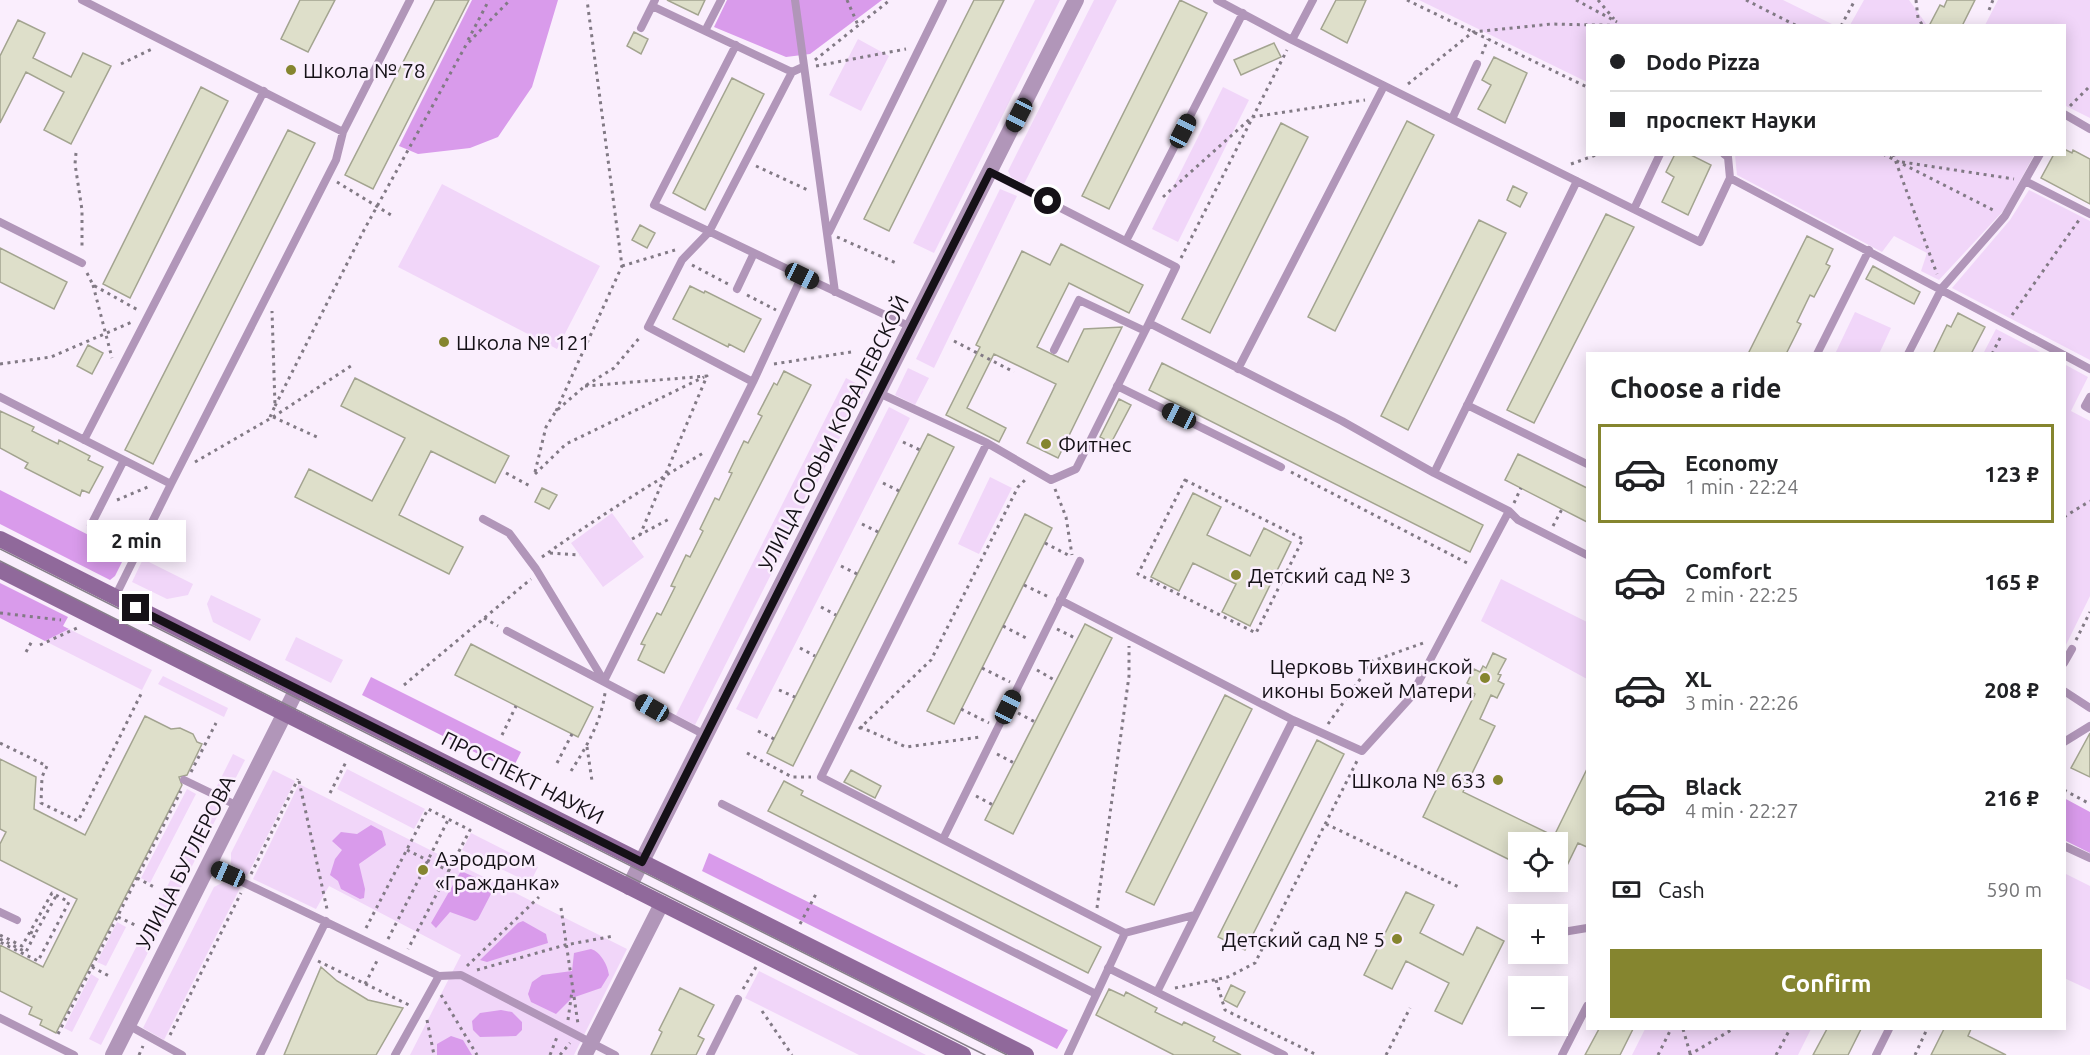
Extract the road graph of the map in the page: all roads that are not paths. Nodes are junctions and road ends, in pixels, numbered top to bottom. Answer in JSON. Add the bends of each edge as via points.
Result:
{"nodes":[{"id":1,"x":82,"y":0,"type":"edge"},
{"id":2,"x":410,"y":0,"type":"edge"},
{"id":3,"x":721,"y":0,"type":"edge"},
{"id":4,"x":943,"y":0,"type":"edge"},
{"id":5,"x":1077,"y":0,"type":"edge"},
{"id":6,"x":1217,"y":0,"type":"edge"},
{"id":7,"x":1313,"y":0,"type":"edge"},
{"id":8,"x":794,"y":1,"type":"edge"},
{"id":9,"x":654,"y":3,"type":"edge"},
{"id":10,"x":1243,"y":13,"type":"junction"},
{"id":11,"x":641,"y":28,"type":"dead end"},
{"id":12,"x":705,"y":31,"type":"junction"},
{"id":13,"x":1292,"y":40,"type":"junction"},
{"id":14,"x":736,"y":45,"type":"junction"},
{"id":15,"x":1477,"y":64,"type":"road end"},
{"id":16,"x":803,"y":67,"type":"junction"},
{"id":17,"x":792,"y":72,"type":"junction"},
{"id":18,"x":1384,"y":86,"type":"junction"},
{"id":19,"x":264,"y":91,"type":"junction"},
{"id":20,"x":2066,"y":115,"type":"edge"},
{"id":21,"x":1452,"y":119,"type":"junction"},
{"id":22,"x":2090,"y":129,"type":"edge"},
{"id":23,"x":343,"y":132,"type":"junction"},
{"id":24,"x":1659,"y":156,"type":"edge"},
{"id":25,"x":1727,"y":156,"type":"edge"},
{"id":26,"x":2039,"y":156,"type":"edge"},
{"id":27,"x":990,"y":172,"type":"junction"},
{"id":28,"x":1730,"y":178,"type":"junction"},
{"id":29,"x":1577,"y":181,"type":"junction"},
{"id":30,"x":2025,"y":181,"type":"junction"},
{"id":31,"x":1634,"y":209,"type":"junction"},
{"id":32,"x":2087,"y":213,"type":"edge"},
{"id":33,"x":0,"y":222,"type":"edge"},
{"id":34,"x":709,"y":232,"type":"junction"},
{"id":35,"x":828,"y":233,"type":"junction"},
{"id":36,"x":1126,"y":241,"type":"junction"},
{"id":37,"x":1869,"y":250,"type":"junction"},
{"id":38,"x":754,"y":253,"type":"junction"},
{"id":39,"x":82,"y":263,"type":"road end"},
{"id":40,"x":802,"y":276,"type":"junction"},
{"id":41,"x":1942,"y":288,"type":"junction"},
{"id":42,"x":737,"y":289,"type":"dead end"},
{"id":43,"x":835,"y":292,"type":"junction"},
{"id":44,"x":1149,"y":323,"type":"junction"},
{"id":45,"x":912,"y":328,"type":"junction"},
{"id":46,"x":1145,"y":331,"type":"junction"},
{"id":47,"x":1054,"y":350,"type":"dead end"},
{"id":48,"x":1818,"y":352,"type":"edge"},
{"id":49,"x":1909,"y":352,"type":"edge"},
{"id":50,"x":2057,"y":352,"type":"edge"},
{"id":51,"x":2066,"y":357,"type":"edge"},
{"id":52,"x":1238,"y":369,"type":"junction"},
{"id":53,"x":2090,"y":369,"type":"edge"},
{"id":54,"x":753,"y":382,"type":"junction"},
{"id":55,"x":1117,"y":386,"type":"junction"},
{"id":56,"x":879,"y":393,"type":"junction"},
{"id":57,"x":0,"y":397,"type":"edge"},
{"id":58,"x":2090,"y":398,"type":"edge"},
{"id":59,"x":1467,"y":405,"type":"junction"},
{"id":60,"x":2090,"y":409,"type":"edge"},
{"id":61,"x":84,"y":440,"type":"junction"},
{"id":62,"x":987,"y":443,"type":"junction"},
{"id":63,"x":123,"y":462,"type":"junction"},
{"id":64,"x":1586,"y":464,"type":"edge"},
{"id":65,"x":1281,"y":467,"type":"road end"},
{"id":66,"x":1434,"y":473,"type":"junction"},
{"id":67,"x":171,"y":484,"type":"junction"},
{"id":68,"x":1509,"y":511,"type":"junction"},
{"id":69,"x":483,"y":519,"type":"dead end"},
{"id":70,"x":92,"y":525,"type":"dead end"},
{"id":71,"x":0,"y":539,"type":"edge"},
{"id":72,"x":1586,"y":554,"type":"edge"},
{"id":73,"x":1076,"y":559,"type":"road end"},
{"id":74,"x":0,"y":570,"type":"edge"},
{"id":75,"x":115,"y":597,"type":"junction"},
{"id":76,"x":1060,"y":601,"type":"junction"},
{"id":77,"x":507,"y":631,"type":"road end"},
{"id":78,"x":2072,"y":649,"type":"road end"},
{"id":79,"x":2066,"y":660,"type":"edge"},
{"id":80,"x":604,"y":681,"type":"junction"},
{"id":81,"x":297,"y":688,"type":"junction"},
{"id":82,"x":2066,"y":692,"type":"edge"},
{"id":83,"x":2090,"y":708,"type":"edge"},
{"id":84,"x":285,"y":713,"type":"junction"},
{"id":85,"x":1293,"y":720,"type":"junction"},
{"id":86,"x":2090,"y":726,"type":"edge"},
{"id":87,"x":706,"y":736,"type":"junction"},
{"id":88,"x":2066,"y":741,"type":"edge"},
{"id":89,"x":185,"y":781,"type":"road end"},
{"id":90,"x":722,"y":804,"type":"dead end"},
{"id":91,"x":238,"y":806,"type":"junction"},
{"id":92,"x":943,"y":839,"type":"junction"},
{"id":93,"x":2066,"y":847,"type":"edge"},
{"id":94,"x":2090,"y":858,"type":"edge"},
{"id":95,"x":642,"y":862,"type":"junction"},
{"id":96,"x":209,"y":866,"type":"junction"},
{"id":97,"x":629,"y":886,"type":"junction"},
{"id":98,"x":662,"y":903,"type":"junction"},
{"id":99,"x":0,"y":912,"type":"edge"},
{"id":100,"x":1194,"y":915,"type":"junction"},
{"id":101,"x":17,"y":920,"type":"dead end"},
{"id":102,"x":328,"y":922,"type":"junction"},
{"id":103,"x":1586,"y":928,"type":"edge"},
{"id":104,"x":1568,"y":931,"type":"edge"},
{"id":105,"x":1125,"y":933,"type":"junction"},
{"id":106,"x":1108,"y":968,"type":"junction"},
{"id":107,"x":439,"y":976,"type":"junction"},
{"id":108,"x":1157,"y":992,"type":"junction"},
{"id":109,"x":1096,"y":994,"type":"junction"},
{"id":110,"x":738,"y":999,"type":"road end"},
{"id":111,"x":1586,"y":1008,"type":"edge"},
{"id":112,"x":0,"y":1018,"type":"edge"},
{"id":113,"x":128,"y":1025,"type":"junction"},
{"id":114,"x":1888,"y":1030,"type":"edge"},
{"id":115,"x":586,"y":1045,"type":"edge"},
{"id":116,"x":74,"y":1055,"type":"edge"},
{"id":117,"x":113,"y":1055,"type":"edge"},
{"id":118,"x":182,"y":1055,"type":"edge"},
{"id":119,"x":260,"y":1055,"type":"edge"},
{"id":120,"x":395,"y":1055,"type":"edge"},
{"id":121,"x":615,"y":1055,"type":"edge"},
{"id":122,"x":710,"y":1055,"type":"edge"},
{"id":123,"x":963,"y":1055,"type":"edge"},
{"id":124,"x":1026,"y":1055,"type":"edge"},
{"id":125,"x":1068,"y":1055,"type":"edge"},
{"id":126,"x":1284,"y":1055,"type":"edge"},
{"id":127,"x":1562,"y":1055,"type":"edge"},
{"id":128,"x":1876,"y":1055,"type":"edge"}],
"edges":[{"from":1,"to":19,"type":"lane"},
{"from":2,"to":23,"type":"lane"},
{"from":3,"to":12,"type":"lane"},
{"from":4,"to":35,"type":"lane"},
{"from":5,"to":27,"type":"street","name":"УЛИЦА СОФЬИ КОВАЛЕВСКОЙ"},
{"from":6,"to":10,"type":"lane"},
{"from":7,"to":13,"type":"lane"},
{"from":8,"to":16,"type":"lane"},
{"from":9,"to":11,"type":"lane"},
{"from":9,"to":12,"type":"lane"},
{"from":10,"to":13,"type":"lane"},
{"from":10,"to":36,"type":"lane"},
{"from":12,"to":14,"type":"lane"},
{"from":13,"to":18,"type":"lane"},
{"from":14,"to":17,"type":"lane"},
{"from":14,"to":34,"type":"lane","via":[[654,205]]},
{"from":15,"to":21,"type":"lane"},
{"from":16,"to":17,"type":"lane"},
{"from":16,"to":35,"type":"lane"},
{"from":17,"to":34,"type":"lane"},
{"from":18,"to":21,"type":"lane"},
{"from":18,"to":52,"type":"lane"},
{"from":19,"to":23,"type":"lane"},
{"from":19,"to":61,"type":"lane"},
{"from":20,"to":22,"type":"lane"},
{"from":21,"to":29,"type":"lane"},
{"from":23,"to":67,"type":"lane","via":[[336,160]]},
{"from":24,"to":31,"type":"lane"},
{"from":25,"to":28,"type":"lane"},
{"from":26,"to":30,"type":"lane"},
{"from":27,"to":36,"type":"lane"},
{"from":27,"to":45,"type":"street","name":"УЛИЦА СОФЬИ КОВАЛЕВСКОЙ"},
{"from":28,"to":31,"type":"lane","via":[[1700,242]]},
{"from":28,"to":37,"type":"lane"},
{"from":29,"to":31,"type":"lane"},
{"from":29,"to":59,"type":"lane"},
{"from":30,"to":32,"type":"lane"},
{"from":30,"to":41,"type":"lane","via":[[2005,216]]},
{"from":33,"to":39,"type":"lane"},
{"from":34,"to":38,"type":"lane"},
{"from":34,"to":54,"type":"lane","via":[[682,260],[648,327]]},
{"from":35,"to":43,"type":"lane"},
{"from":36,"to":44,"type":"lane","via":[[1176,267]]},
{"from":37,"to":41,"type":"lane"},
{"from":37,"to":48,"type":"lane"},
{"from":38,"to":40,"type":"lane"},
{"from":38,"to":42,"type":"lane"},
{"from":40,"to":43,"type":"lane"},
{"from":40,"to":54,"type":"lane"},
{"from":41,"to":49,"type":"lane"},
{"from":41,"to":50,"type":"lane"},
{"from":43,"to":45,"type":"lane"},
{"from":44,"to":46,"type":"lane"},
{"from":44,"to":52,"type":"lane"},
{"from":45,"to":56,"type":"street","name":"УЛИЦА СОФЬИ КОВАЛЕВСКОЙ"},
{"from":46,"to":47,"type":"lane","via":[[1079,300]]},
{"from":46,"to":55,"type":"lane"},
{"from":51,"to":53,"type":"lane"},
{"from":52,"to":66,"type":"lane","via":[[1342,420]]},
{"from":54,"to":80,"type":"lane"},
{"from":55,"to":62,"type":"lane","via":[[1076,469],[1051,480]]},
{"from":55,"to":65,"type":"lane"},
{"from":56,"to":62,"type":"lane"},
{"from":56,"to":87,"type":"street","name":"УЛИЦА СОФЬИ КОВАЛЕВСКОЙ"},
{"from":57,"to":61,"type":"lane"},
{"from":58,"to":60,"type":"lane","via":[[2085,406]]},
{"from":59,"to":64,"type":"lane"},
{"from":59,"to":66,"type":"lane"},
{"from":61,"to":63,"type":"lane"},
{"from":62,"to":92,"type":"lane","via":[[820,777]]},
{"from":63,"to":67,"type":"lane"},
{"from":63,"to":70,"type":"lane"},
{"from":66,"to":68,"type":"lane"},
{"from":67,"to":75,"type":"lane"},
{"from":68,"to":72,"type":"lane","via":[[1518,520]]},
{"from":68,"to":85,"type":"lane","via":[[1410,698],[1362,751]]},
{"from":69,"to":80,"type":"lane","via":[[509,532]]},
{"from":71,"to":75,"type":"main road","name":"ПРОСПЕКТ НАУКИ"},
{"from":73,"to":76,"type":"lane"},
{"from":74,"to":84,"type":"main road"},
{"from":75,"to":81,"type":"main road","name":"ПРОСПЕКТ НАУКИ"},
{"from":76,"to":85,"type":"lane"},
{"from":76,"to":92,"type":"lane"},
{"from":77,"to":80,"type":"lane"},
{"from":78,"to":79,"type":"lane"},
{"from":80,"to":87,"type":"lane"},
{"from":81,"to":84,"type":"street","name":"УЛИЦА БУТЛЕРОВА"},
{"from":81,"to":95,"type":"main road","name":"ПРОСПЕКТ НАУКИ"},
{"from":82,"to":83,"type":"lane"},
{"from":84,"to":91,"type":"street","name":"УЛИЦА БУТЛЕРОВА"},
{"from":84,"to":97,"type":"main road"},
{"from":85,"to":100,"type":"lane"},
{"from":86,"to":88,"type":"lane"},
{"from":87,"to":95,"type":"street","name":"УЛИЦА СОФЬИ КОВАЛЕВСКОЙ"},
{"from":89,"to":91,"type":"lane"},
{"from":90,"to":109,"type":"lane"},
{"from":91,"to":96,"type":"street","name":"УЛИЦА БУТЛЕРОВА"},
{"from":92,"to":105,"type":"lane"},
{"from":93,"to":94,"type":"lane"},
{"from":95,"to":97,"type":"street","name":"УЛИЦА СОФЬИ КОВАЛЕВСКОЙ"},
{"from":95,"to":124,"type":"main road","name":"ПРОСПЕКТ НАУКИ"},
{"from":96,"to":102,"type":"lane"},
{"from":96,"to":113,"type":"street","name":"УЛИЦА БУТЛЕРОВА"},
{"from":97,"to":98,"type":"main road"},
{"from":98,"to":115,"type":"street"},
{"from":98,"to":123,"type":"main road"},
{"from":99,"to":101,"type":"lane"},
{"from":100,"to":105,"type":"lane"},
{"from":100,"to":108,"type":"lane"},
{"from":102,"to":107,"type":"lane"},
{"from":102,"to":119,"type":"lane"},
{"from":103,"to":104,"type":"lane"},
{"from":105,"to":106,"type":"lane"},
{"from":106,"to":108,"type":"lane"},
{"from":106,"to":109,"type":"lane"},
{"from":107,"to":115,"type":"lane","via":[[461,975],[564,1029]]},
{"from":107,"to":120,"type":"lane"},
{"from":108,"to":126,"type":"lane"},
{"from":109,"to":125,"type":"lane"},
{"from":110,"to":122,"type":"lane"},
{"from":111,"to":127,"type":"lane"},
{"from":112,"to":116,"type":"lane"},
{"from":113,"to":117,"type":"street","name":"УЛИЦА БУТЛЕРОВА"},
{"from":113,"to":118,"type":"lane"},
{"from":114,"to":128,"type":"lane"},
{"from":115,"to":121,"type":"lane"}]}
